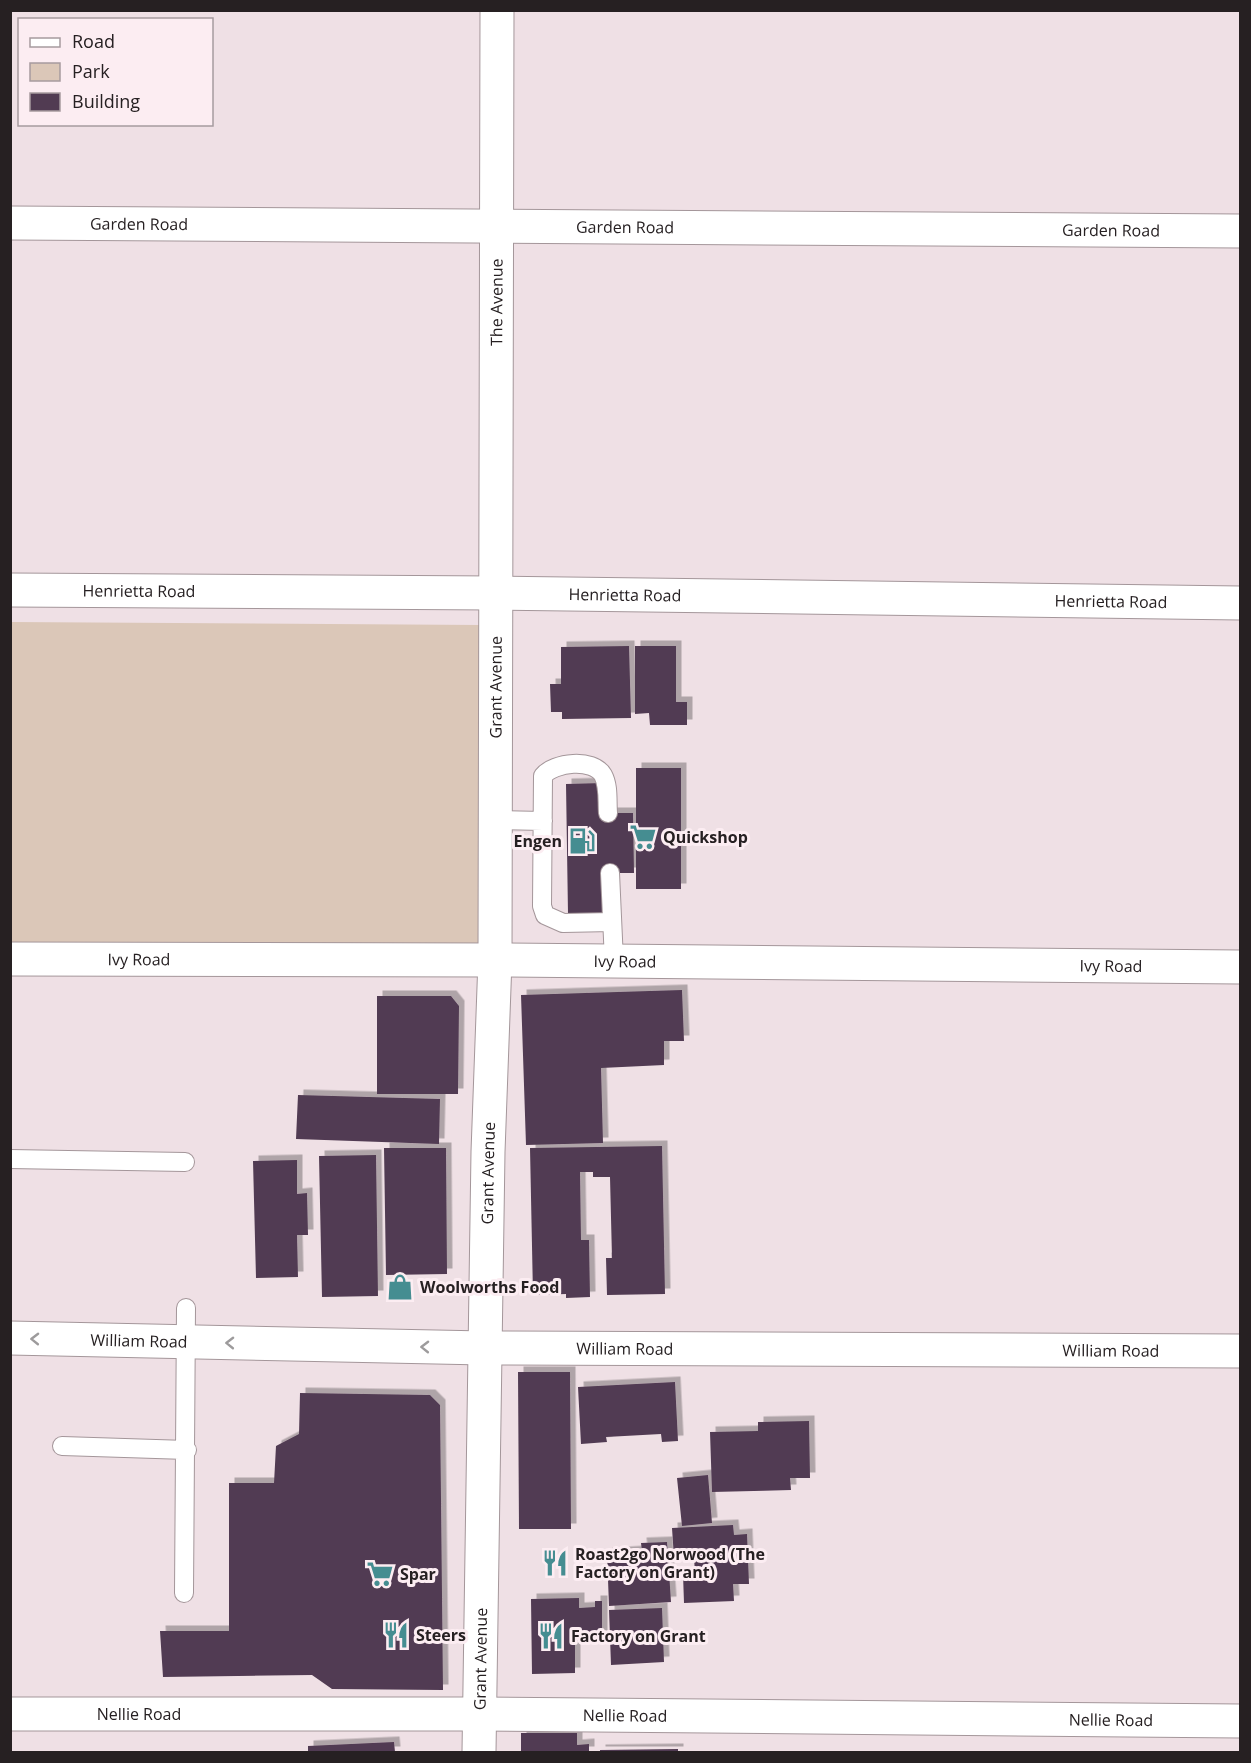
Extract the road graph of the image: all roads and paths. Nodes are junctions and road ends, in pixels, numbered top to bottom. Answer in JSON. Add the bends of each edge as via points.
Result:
{"nodes":[{"id":1,"x":497,"y":10,"type":"edge"},
{"id":2,"x":10,"y":223,"type":"edge"},
{"id":3,"x":494,"y":227,"type":"junction"},
{"id":4,"x":1240,"y":231,"type":"edge"},
{"id":5,"x":10,"y":590,"type":"edge"},
{"id":6,"x":495,"y":592,"type":"junction"},
{"id":7,"x":1240,"y":603,"type":"edge"},
{"id":8,"x":608,"y":813,"type":"dead end"},
{"id":9,"x":495,"y":820,"type":"junction"},
{"id":10,"x":543,"y":821,"type":"junction"},
{"id":11,"x":610,"y":873,"type":"dead end"},
{"id":12,"x":612,"y":922,"type":"junction"},
{"id":13,"x":10,"y":959,"type":"edge"},
{"id":14,"x":495,"y":960,"type":"junction"},
{"id":15,"x":614,"y":961,"type":"junction"},
{"id":16,"x":1240,"y":967,"type":"edge"},
{"id":17,"x":10,"y":1159,"type":"edge"},
{"id":18,"x":185,"y":1162,"type":"dead end"},
{"id":19,"x":186,"y":1308,"type":"dead end"},
{"id":20,"x":10,"y":1338,"type":"edge"},
{"id":21,"x":186,"y":1342,"type":"junction"},
{"id":22,"x":484,"y":1348,"type":"junction"},
{"id":23,"x":1240,"y":1351,"type":"edge"},
{"id":24,"x":62,"y":1446,"type":"dead end"},
{"id":25,"x":187,"y":1450,"type":"junction"},
{"id":26,"x":184,"y":1593,"type":"dead end"},
{"id":27,"x":10,"y":1714,"type":"edge"},
{"id":28,"x":479,"y":1714,"type":"junction"},
{"id":29,"x":1240,"y":1721,"type":"edge"},
{"id":30,"x":479,"y":1752,"type":"edge"}],
"edges":[{"from":1,"to":3,"type":"street","name":"The Avenue"},
{"from":2,"to":3,"type":"street","name":"Garden Road"},
{"from":3,"to":4,"type":"street","name":"Garden Road"},
{"from":3,"to":6,"type":"street","name":"The Avenue"},
{"from":5,"to":6,"type":"street","name":"Henrietta Road"},
{"from":6,"to":7,"type":"street","name":"Henrietta Road"},
{"from":6,"to":9,"type":"street","name":"Grant Avenue"},
{"from":8,"to":10,"type":"lane","via":[[607,782],[602,772],[591,766],[557,766],[543,776]]},
{"from":9,"to":10,"type":"lane"},
{"from":9,"to":14,"type":"street","name":"Grant Avenue"},
{"from":10,"to":12,"type":"lane","via":[[545,915],[563,923]]},
{"from":11,"to":12,"type":"lane"},
{"from":12,"to":15,"type":"lane"},
{"from":13,"to":14,"type":"street","name":"Ivy Road"},
{"from":14,"to":15,"type":"street","name":"Ivy Road"},
{"from":14,"to":22,"type":"street","name":"Grant Avenue"},
{"from":15,"to":16,"type":"street","name":"Ivy Road"},
{"from":17,"to":18,"type":"lane"},
{"from":19,"to":21,"type":"lane"},
{"from":21,"to":20,"type":"street","name":"William Road","one_way":true},
{"from":22,"to":21,"type":"street","name":"William Road","one_way":true},
{"from":21,"to":25,"type":"lane"},
{"from":22,"to":23,"type":"street","name":"William Road"},
{"from":22,"to":28,"type":"street","name":"Grant Avenue"},
{"from":24,"to":25,"type":"lane"},
{"from":25,"to":26,"type":"lane"},
{"from":27,"to":28,"type":"street","name":"Nellie Road"},
{"from":28,"to":29,"type":"street","name":"Nellie Road"},
{"from":28,"to":30,"type":"street","name":"Grant Avenue"}]}
